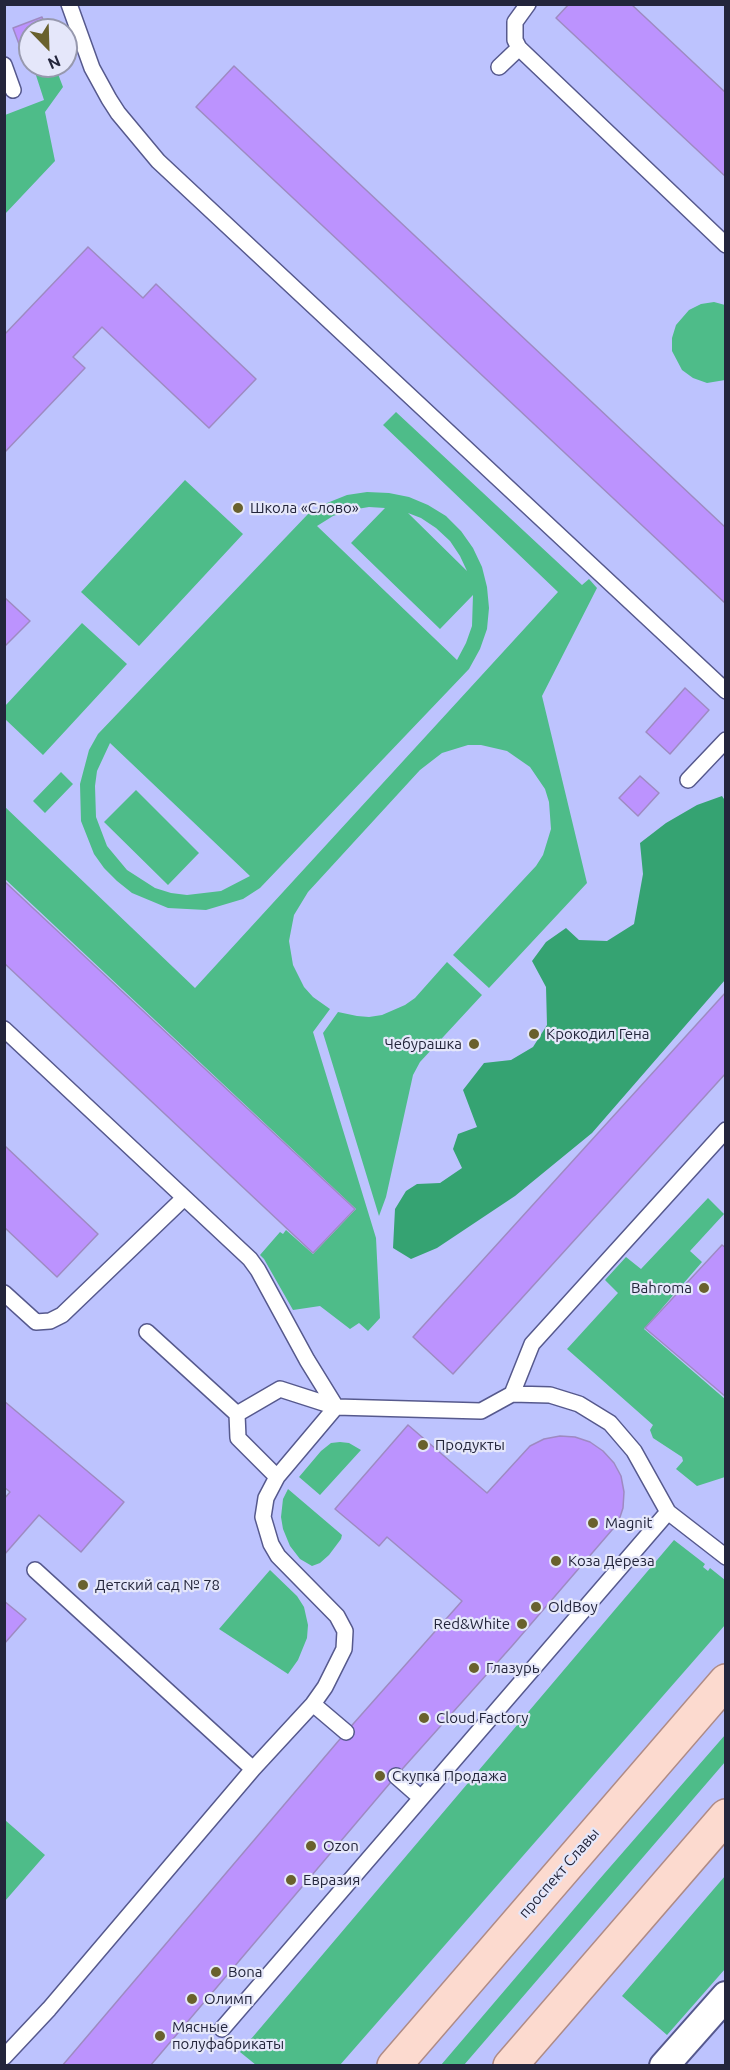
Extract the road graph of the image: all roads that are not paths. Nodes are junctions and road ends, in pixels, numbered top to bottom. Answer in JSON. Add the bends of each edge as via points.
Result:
{"nodes":[{"id":1,"x":69,"y":4,"type":"edge"},
{"id":2,"x":528,"y":4,"type":"edge"},
{"id":3,"x":519,"y":48,"type":"junction"},
{"id":4,"x":4,"y":65,"type":"edge"},
{"id":5,"x":499,"y":67,"type":"dead end"},
{"id":6,"x":13,"y":90,"type":"dead end"},
{"id":7,"x":726,"y":245,"type":"edge"},
{"id":8,"x":726,"y":691,"type":"edge"},
{"id":9,"x":726,"y":740,"type":"edge"},
{"id":10,"x":688,"y":780,"type":"dead end"},
{"id":11,"x":4,"y":1029,"type":"edge"},
{"id":12,"x":726,"y":1130,"type":"edge"},
{"id":13,"x":184,"y":1198,"type":"junction"},
{"id":14,"x":4,"y":1293,"type":"edge"},
{"id":15,"x":147,"y":1332,"type":"dead end"},
{"id":16,"x":512,"y":1394,"type":"junction"},
{"id":17,"x":336,"y":1407,"type":"junction"},
{"id":18,"x":237,"y":1414,"type":"junction"},
{"id":19,"x":277,"y":1477,"type":"junction"},
{"id":20,"x":668,"y":1512,"type":"junction"},
{"id":21,"x":726,"y":1557,"type":"edge"},
{"id":22,"x":35,"y":1570,"type":"dead end"},
{"id":23,"x":726,"y":1681,"type":"edge"},
{"id":24,"x":313,"y":1704,"type":"junction"},
{"id":25,"x":345,"y":1732,"type":"dead end"},
{"id":26,"x":253,"y":1769,"type":"junction"},
{"id":27,"x":396,"y":1776,"type":"dead end"},
{"id":28,"x":421,"y":1798,"type":"junction"},
{"id":29,"x":726,"y":1816,"type":"edge"},
{"id":30,"x":726,"y":1996,"type":"edge"},
{"id":31,"x":222,"y":2029,"type":"dead end"},
{"id":32,"x":4,"y":2057,"type":"edge"},
{"id":33,"x":394,"y":2066,"type":"edge"},
{"id":34,"x":510,"y":2066,"type":"edge"},
{"id":35,"x":664,"y":2066,"type":"edge"}],
"edges":[{"from":1,"to":8,"type":"lane","via":[[103,89],[158,161]]},
{"from":2,"to":3,"type":"lane","via":[[515,22]]},
{"from":3,"to":5,"type":"lane"},
{"from":3,"to":7,"type":"lane"},
{"from":4,"to":6,"type":"lane"},
{"from":9,"to":10,"type":"lane"},
{"from":11,"to":13,"type":"lane"},
{"from":12,"to":16,"type":"lane","via":[[532,1344]]},
{"from":13,"to":14,"type":"lane","via":[[62,1315],[36,1322]]},
{"from":13,"to":17,"type":"lane","via":[[250,1259]]},
{"from":15,"to":18,"type":"lane"},
{"from":16,"to":17,"type":"lane","via":[[481,1411]]},
{"from":16,"to":20,"type":"lane","via":[[550,1395],[579,1404],[610,1423],[634,1451]]},
{"from":17,"to":18,"type":"lane","via":[[280,1389]]},
{"from":17,"to":19,"type":"lane"},
{"from":18,"to":19,"type":"lane","via":[[238,1438]]},
{"from":19,"to":24,"type":"lane","via":[[266,1498],[263,1517],[271,1544],[337,1616],[345,1631],[344,1649]]},
{"from":20,"to":21,"type":"lane"},
{"from":20,"to":28,"type":"lane"},
{"from":22,"to":26,"type":"lane"},
{"from":23,"to":33,"type":"main road","name":"проспект Славы"},
{"from":24,"to":25,"type":"lane"},
{"from":24,"to":26,"type":"lane"},
{"from":26,"to":32,"type":"lane"},
{"from":27,"to":28,"type":"lane"},
{"from":28,"to":31,"type":"lane"},
{"from":29,"to":34,"type":"main road"},
{"from":30,"to":35,"type":"street"}]}
